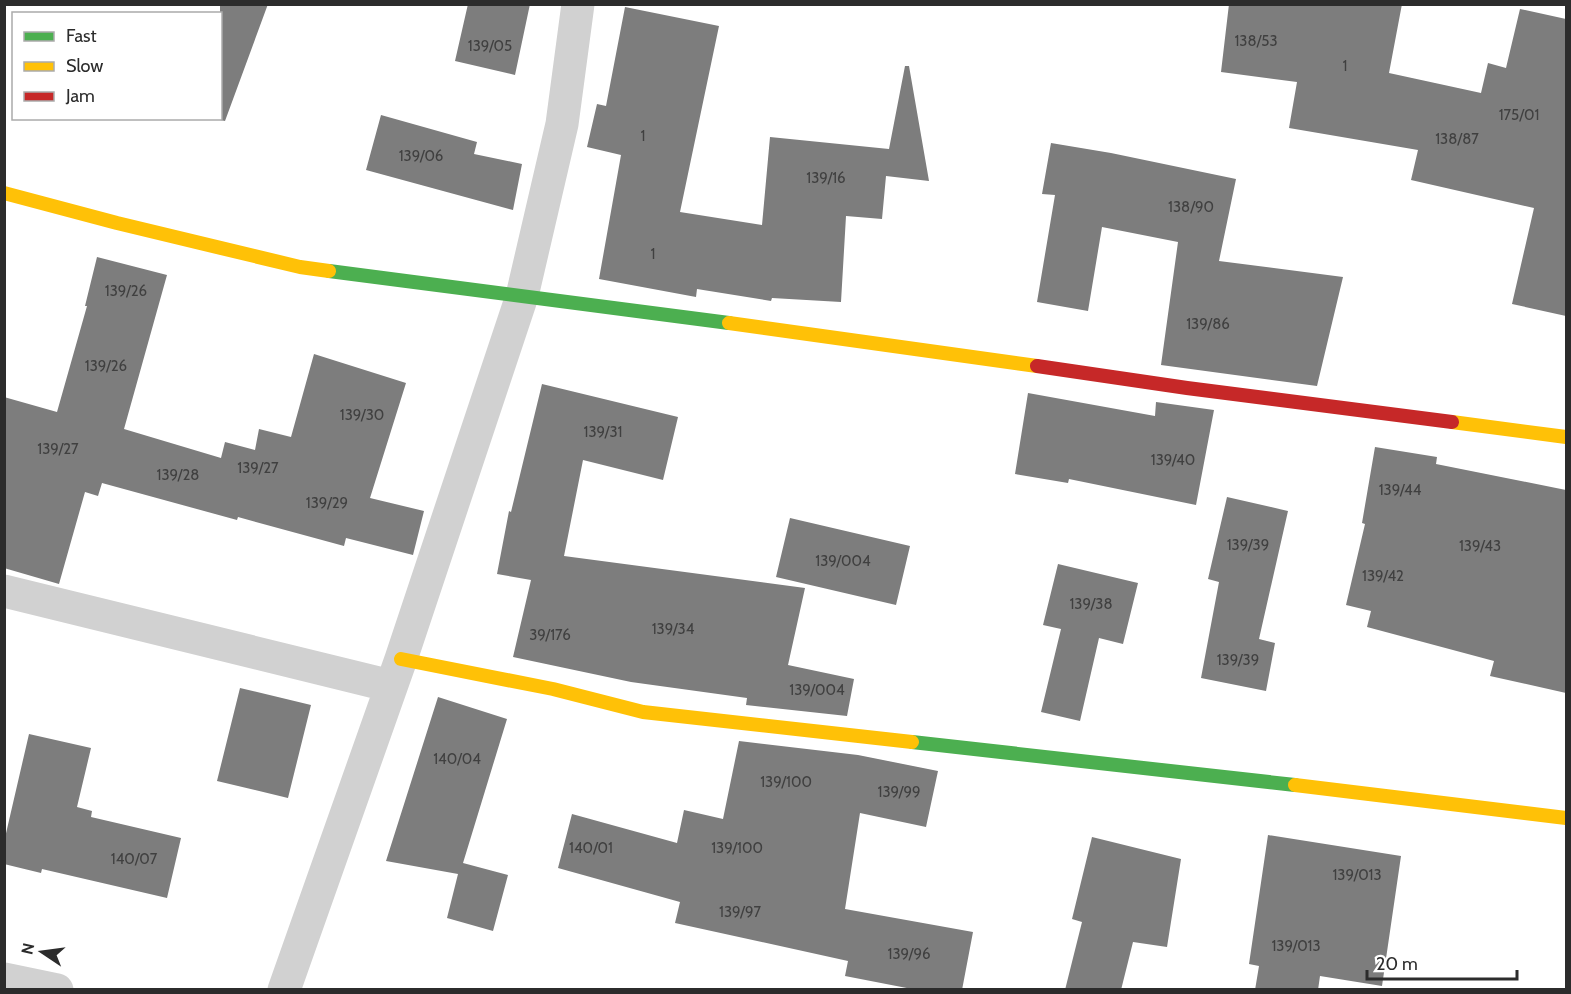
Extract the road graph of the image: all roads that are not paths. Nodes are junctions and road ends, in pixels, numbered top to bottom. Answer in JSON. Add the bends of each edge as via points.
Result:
{"nodes":[{"id":1,"x":578,"y":4,"type":"edge"},
{"id":2,"x":4,"y":193,"type":"edge"},
{"id":3,"x":522,"y":297,"type":"junction"},
{"id":4,"x":1566,"y":437,"type":"edge"},
{"id":5,"x":4,"y":591,"type":"edge"},
{"id":6,"x":396,"y":672,"type":"junction"},
{"id":7,"x":1566,"y":818,"type":"edge"},
{"id":8,"x":4,"y":979,"type":"edge"},
{"id":9,"x":57,"y":990,"type":"edge"},
{"id":10,"x":284,"y":990,"type":"edge"}],
"edges":[{"from":1,"to":3,"type":"street","via":[[562,124]]},
{"from":2,"to":3,"type":"street","via":[[300,267]]},
{"from":3,"to":4,"type":"street"},
{"from":3,"to":6,"type":"street"},
{"from":5,"to":6,"type":"street"},
{"from":6,"to":7,"type":"street","via":[[554,689],[643,712]]},
{"from":6,"to":10,"type":"street"},
{"from":8,"to":9,"type":"street"}]}
